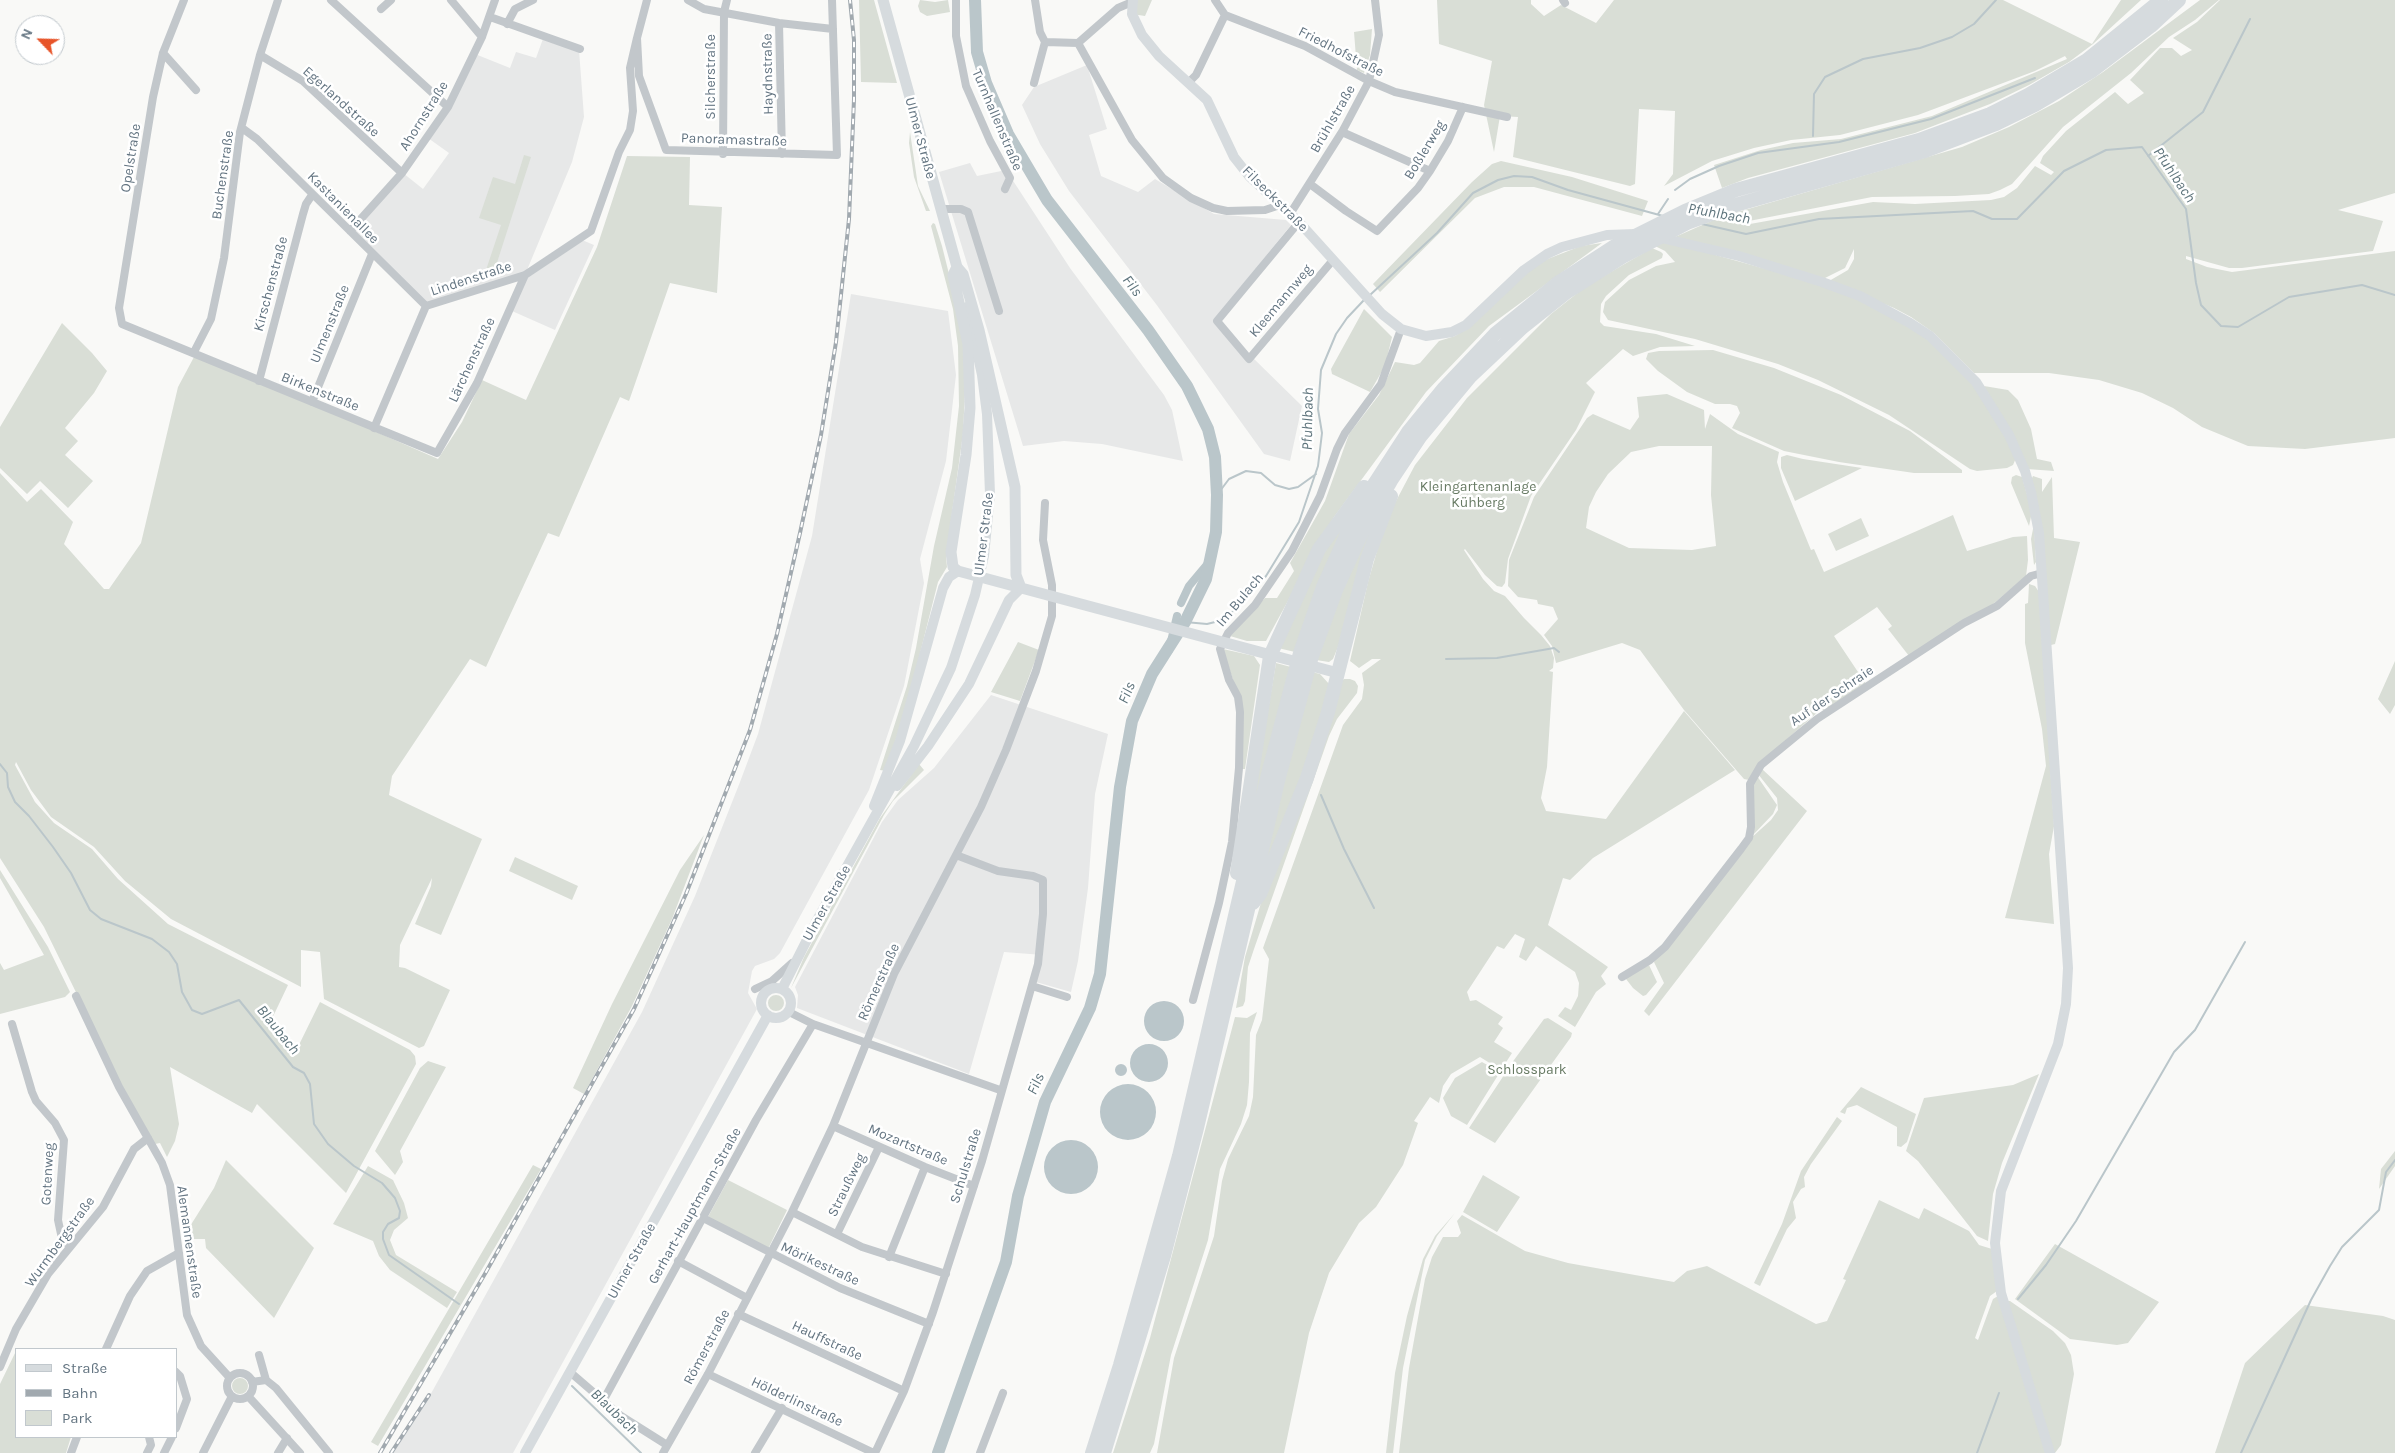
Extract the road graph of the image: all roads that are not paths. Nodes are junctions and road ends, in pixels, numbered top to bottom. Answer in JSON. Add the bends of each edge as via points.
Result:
{"nodes":[{"id":1,"x":184,"y":0,"type":"edge"},
{"id":2,"x":278,"y":0,"type":"edge"},
{"id":3,"x":331,"y":0,"type":"edge"},
{"id":4,"x":391,"y":0,"type":"edge"},
{"id":5,"x":451,"y":0,"type":"edge"},
{"id":6,"x":495,"y":0,"type":"edge"},
{"id":7,"x":533,"y":0,"type":"edge"},
{"id":8,"x":646,"y":0,"type":"edge"},
{"id":9,"x":688,"y":0,"type":"edge"},
{"id":10,"x":727,"y":0,"type":"edge"},
{"id":11,"x":832,"y":0,"type":"edge"},
{"id":12,"x":883,"y":0,"type":"edge"},
{"id":13,"x":956,"y":0,"type":"edge"},
{"id":14,"x":1035,"y":0,"type":"edge"},
{"id":15,"x":1215,"y":0,"type":"edge"},
{"id":16,"x":1375,"y":0,"type":"edge"},
{"id":17,"x":2161,"y":0,"type":"edge"},
{"id":18,"x":2179,"y":0,"type":"edge"},
{"id":19,"x":1132,"y":1,"type":"edge"},
{"id":20,"x":381,"y":9,"type":"dead end"},
{"id":21,"x":724,"y":12,"type":"junction"},
{"id":22,"x":1225,"y":15,"type":"junction"},
{"id":23,"x":490,"y":18,"type":"junction"},
{"id":24,"x":779,"y":23,"type":"junction"},
{"id":25,"x":507,"y":24,"type":"junction"},
{"id":26,"x":833,"y":29,"type":"junction"},
{"id":27,"x":482,"y":36,"type":"junction"},
{"id":28,"x":637,"y":38,"type":"junction"},
{"id":29,"x":1045,"y":42,"type":"junction"},
{"id":30,"x":1078,"y":43,"type":"junction"},
{"id":31,"x":580,"y":49,"type":"dead end"},
{"id":32,"x":163,"y":53,"type":"junction"},
{"id":33,"x":260,"y":55,"type":"junction"},
{"id":34,"x":1368,"y":81,"type":"junction"},
{"id":35,"x":1189,"y":82,"type":"junction"},
{"id":36,"x":1034,"y":83,"type":"dead end"},
{"id":37,"x":196,"y":90,"type":"dead end"},
{"id":38,"x":1463,"y":106,"type":"junction"},
{"id":39,"x":448,"y":107,"type":"junction"},
{"id":40,"x":1507,"y":117,"type":"dead end"},
{"id":41,"x":242,"y":128,"type":"junction"},
{"id":42,"x":1342,"y":132,"type":"junction"},
{"id":43,"x":723,"y":154,"type":"junction"},
{"id":44,"x":782,"y":154,"type":"junction"},
{"id":45,"x":1430,"y":171,"type":"junction"},
{"id":46,"x":402,"y":173,"type":"junction"},
{"id":47,"x":1310,"y":184,"type":"junction"},
{"id":48,"x":1006,"y":189,"type":"dead end"},
{"id":49,"x":312,"y":195,"type":"junction"},
{"id":50,"x":1738,"y":197,"type":"junction"},
{"id":51,"x":1280,"y":205,"type":"junction"},
{"id":52,"x":941,"y":209,"type":"junction"},
{"id":53,"x":1290,"y":214,"type":"junction"},
{"id":54,"x":1299,"y":222,"type":"junction"},
{"id":55,"x":350,"y":231,"type":"junction"},
{"id":56,"x":372,"y":254,"type":"junction"},
{"id":57,"x":1332,"y":260,"type":"junction"},
{"id":58,"x":1593,"y":266,"type":"junction"},
{"id":59,"x":957,"y":268,"type":"junction"},
{"id":60,"x":525,"y":274,"type":"junction"},
{"id":61,"x":426,"y":306,"type":"junction"},
{"id":62,"x":999,"y":311,"type":"dead end"},
{"id":63,"x":122,"y":324,"type":"joint"},
{"id":64,"x":1401,"y":329,"type":"junction"},
{"id":65,"x":194,"y":352,"type":"junction"},
{"id":66,"x":259,"y":381,"type":"junction"},
{"id":67,"x":312,"y":402,"type":"junction"},
{"id":68,"x":374,"y":428,"type":"junction"},
{"id":69,"x":437,"y":453,"type":"joint"},
{"id":70,"x":1406,"y":458,"type":"junction"},
{"id":71,"x":1389,"y":459,"type":"junction"},
{"id":72,"x":1045,"y":503,"type":"dead end"},
{"id":73,"x":961,"y":572,"type":"junction"},
{"id":74,"x":2042,"y":573,"type":"junction"},
{"id":75,"x":1021,"y":588,"type":"junction"},
{"id":76,"x":1275,"y":657,"type":"junction"},
{"id":77,"x":1333,"y":672,"type":"junction"},
{"id":78,"x":887,"y":795,"type":"junction"},
{"id":79,"x":866,"y":834,"type":"junction"},
{"id":80,"x":956,"y":855,"type":"junction"},
{"id":81,"x":1242,"y":908,"type":"junction"},
{"id":82,"x":798,"y":956,"type":"junction"},
{"id":83,"x":1622,"y":977,"type":"dead end"},
{"id":84,"x":1032,"y":986,"type":"junction"},
{"id":85,"x":755,"y":989,"type":"dead end"},
{"id":86,"x":782,"y":989,"type":"junction"},
{"id":87,"x":76,"y":996,"type":"dead end"},
{"id":88,"x":1067,"y":997,"type":"dead end"},
{"id":89,"x":1193,"y":1000,"type":"dead end"},
{"id":90,"x":789,"y":1012,"type":"junction"},
{"id":91,"x":768,"y":1015,"type":"junction"},
{"id":92,"x":12,"y":1024,"type":"dead end"},
{"id":93,"x":813,"y":1024,"type":"junction"},
{"id":94,"x":867,"y":1042,"type":"junction"},
{"id":95,"x":1000,"y":1090,"type":"junction"},
{"id":96,"x":833,"y":1126,"type":"junction"},
{"id":97,"x":148,"y":1138,"type":"junction"},
{"id":98,"x":879,"y":1147,"type":"junction"},
{"id":99,"x":924,"y":1167,"type":"junction"},
{"id":100,"x":974,"y":1186,"type":"junction"},
{"id":101,"x":792,"y":1212,"type":"junction"},
{"id":102,"x":703,"y":1218,"type":"junction"},
{"id":103,"x":837,"y":1234,"type":"junction"},
{"id":104,"x":69,"y":1246,"type":"junction"},
{"id":105,"x":179,"y":1253,"type":"junction"},
{"id":106,"x":771,"y":1254,"type":"junction"},
{"id":107,"x":889,"y":1257,"type":"junction"},
{"id":108,"x":678,"y":1261,"type":"junction"},
{"id":109,"x":946,"y":1274,"type":"junction"},
{"id":110,"x":747,"y":1298,"type":"junction"},
{"id":111,"x":738,"y":1314,"type":"junction"},
{"id":112,"x":929,"y":1324,"type":"junction"},
{"id":113,"x":106,"y":1348,"type":"edge"},
{"id":114,"x":259,"y":1355,"type":"dead end"},
{"id":115,"x":0,"y":1367,"type":"edge"},
{"id":116,"x":570,"y":1372,"type":"junction"},
{"id":117,"x":178,"y":1374,"type":"edge"},
{"id":118,"x":708,"y":1374,"type":"junction"},
{"id":119,"x":230,"y":1378,"type":"junction"},
{"id":120,"x":266,"y":1380,"type":"junction"},
{"id":121,"x":252,"y":1382,"type":"junction"},
{"id":122,"x":904,"y":1391,"type":"junction"},
{"id":123,"x":1003,"y":1393,"type":"dead end"},
{"id":124,"x":232,"y":1396,"type":"junction"},
{"id":125,"x":248,"y":1396,"type":"junction"},
{"id":126,"x":603,"y":1401,"type":"junction"},
{"id":127,"x":782,"y":1408,"type":"junction"},
{"id":128,"x":178,"y":1423,"type":"edge"},
{"id":129,"x":76,"y":1438,"type":"edge"},
{"id":130,"x":171,"y":1438,"type":"edge"},
{"id":131,"x":287,"y":1438,"type":"junction"},
{"id":132,"x":667,"y":1445,"type":"junction"},
{"id":133,"x":149,"y":1450,"type":"edge"},
{"id":134,"x":71,"y":1453,"type":"edge"},
{"id":135,"x":162,"y":1453,"type":"edge"},
{"id":136,"x":203,"y":1453,"type":"edge"},
{"id":137,"x":278,"y":1453,"type":"edge"},
{"id":138,"x":300,"y":1453,"type":"edge"},
{"id":139,"x":329,"y":1453,"type":"edge"},
{"id":140,"x":525,"y":1453,"type":"edge"},
{"id":141,"x":663,"y":1453,"type":"edge"},
{"id":142,"x":756,"y":1453,"type":"edge"},
{"id":143,"x":875,"y":1453,"type":"edge"},
{"id":144,"x":980,"y":1453,"type":"edge"},
{"id":145,"x":1092,"y":1453,"type":"edge"},
{"id":146,"x":1104,"y":1453,"type":"edge"},
{"id":147,"x":2050,"y":1453,"type":"edge"}],
"edges":[{"from":1,"to":32,"type":"street","name":"Opelstraße"},
{"from":2,"to":33,"type":"street","name":"Buchenstraße"},
{"from":3,"to":39,"type":"street"},
{"from":4,"to":20,"type":"street"},
{"from":5,"to":27,"type":"street"},
{"from":6,"to":23,"type":"street","name":"Ahornstraße"},
{"from":7,"to":25,"type":"street","via":[[515,9]]},
{"from":8,"to":28,"type":"street","name":"Panoramastraße"},
{"from":9,"to":21,"type":"street","via":[[704,9]]},
{"from":10,"to":21,"type":"street","name":"Silcherstraße"},
{"from":11,"to":26,"type":"street"},
{"from":12,"to":52,"type":"main road","name":"Ulmer Straße"},
{"from":13,"to":48,"type":"street","name":"Turnhallenstraße","via":[[956,36],[966,86],[1010,178]]},
{"from":14,"to":29,"type":"street","via":[[1040,32]]},
{"from":15,"to":22,"type":"street"},
{"from":16,"to":34,"type":"street","name":"Brühlstraße","via":[[1379,35]]},
{"from":17,"to":50,"type":"highway","via":[[2087,60],[1990,114]]},
{"from":18,"to":50,"type":"highway","via":[[2092,71],[1996,124],[1925,151]]},
{"from":19,"to":30,"type":"street","via":[[1118,8]]},
{"from":19,"to":35,"type":"street","name":"Filseckstraße","via":[[1135,23],[1150,46]]},
{"from":21,"to":24,"type":"street"},
{"from":21,"to":43,"type":"street","name":"Silcherstraße"},
{"from":22,"to":34,"type":"street","name":"Friedhofstraße","via":[[1305,46]]},
{"from":22,"to":35,"type":"street"},
{"from":23,"to":25,"type":"street"},
{"from":23,"to":27,"type":"street","name":"Ahornstraße"},
{"from":24,"to":26,"type":"street"},
{"from":24,"to":44,"type":"street","name":"Haydnstraße"},
{"from":25,"to":31,"type":"street"},
{"from":26,"to":44,"type":"street","name":"Panoramastraße","via":[[837,156]]},
{"from":27,"to":39,"type":"street","name":"Ahornstraße"},
{"from":28,"to":43,"type":"street","name":"Panoramastraße","via":[[639,76],[666,150]]},
{"from":28,"to":60,"type":"street","name":"Lindenstraße","via":[[630,68],[633,111],[630,130],[591,231]]},
{"from":29,"to":30,"type":"street"},
{"from":29,"to":36,"type":"street"},
{"from":30,"to":51,"type":"street","via":[[1132,140],[1163,178],[1191,198],[1213,208],[1265,210]]},
{"from":32,"to":37,"type":"street"},
{"from":32,"to":63,"type":"street","name":"Opelstraße","via":[[119,308]]},
{"from":33,"to":41,"type":"street","name":"Buchenstraße"},
{"from":33,"to":46,"type":"street","name":"Egerlandstraße","via":[[303,81]]},
{"from":34,"to":38,"type":"street","name":"Friedhofstraße","via":[[1395,92]]},
{"from":34,"to":42,"type":"street","name":"Brühlstraße"},
{"from":35,"to":51,"type":"street","name":"Filseckstraße","via":[[1212,108],[1234,157]]},
{"from":38,"to":40,"type":"street","name":"Friedhofstraße"},
{"from":38,"to":45,"type":"street","name":"Boßlerweg"},
{"from":39,"to":46,"type":"street","name":"Ahornstraße"},
{"from":41,"to":49,"type":"street","name":"Kastanienallee","via":[[258,139]]},
{"from":41,"to":65,"type":"street","name":"Buchenstraße","via":[[212,319]]},
{"from":42,"to":45,"type":"street"},
{"from":42,"to":47,"type":"street","name":"Brühlstraße"},
{"from":43,"to":44,"type":"street","name":"Panoramastraße"},
{"from":45,"to":47,"type":"street","name":"Boßlerweg","via":[[1377,231]]},
{"from":46,"to":55,"type":"street","name":"Ahornstraße"},
{"from":47,"to":53,"type":"street","name":"Brühlstraße"},
{"from":49,"to":55,"type":"street","name":"Kastanienallee"},
{"from":49,"to":66,"type":"street","name":"Kirschenstraße","via":[[303,214]]},
{"from":50,"to":58,"type":"highway","via":[[1677,214]]},
{"from":51,"to":53,"type":"street","name":"Filseckstraße"},
{"from":52,"to":59,"type":"main road","name":"Ulmer Straße"},
{"from":52,"to":62,"type":"street","via":[[961,208],[968,212]]},
{"from":53,"to":54,"type":"street","name":"Filseckstraße"},
{"from":54,"to":57,"type":"street","name":"Filseckstraße"},
{"from":54,"to":57,"type":"street","name":"Kleemannweg","via":[[1217,321],[1249,359]]},
{"from":55,"to":56,"type":"street","name":"Kastanienallee"},
{"from":56,"to":61,"type":"street","name":"Kastanienallee"},
{"from":56,"to":67,"type":"street","name":"Ulmenstraße"},
{"from":57,"to":64,"type":"street","name":"Filseckstraße","via":[[1362,294]]},
{"from":58,"to":70,"type":"highway","via":[[1494,354],[1447,402]]},
{"from":58,"to":71,"type":"highway","via":[[1534,301],[1478,350]]},
{"from":59,"to":73,"type":"main road","via":[[953,275],[970,361],[966,455],[951,552],[953,567]]},
{"from":59,"to":75,"type":"main road","via":[[963,274],[979,330],[1015,487],[1016,575]]},
{"from":59,"to":78,"type":"street","name":"Ulmer Straße","via":[[975,340],[987,414],[990,494],[984,556],[966,627],[951,668]]},
{"from":60,"to":61,"type":"street","name":"Lindenstraße"},
{"from":60,"to":69,"type":"street","name":"Lärchenstraße","via":[[477,382]]},
{"from":61,"to":68,"type":"street","name":"Lindenstraße"},
{"from":63,"to":65,"type":"street","name":"Birkenstraße"},
{"from":64,"to":74,"type":"street","name":"Filseckstraße","via":[[1426,336],[1452,332],[1466,324],[1524,270],[1547,254],[1607,235],[1640,234],[1678,240],[1739,256],[1860,296],[1930,336],[1976,382],[1994,407],[2009,435],[2031,492]]},
{"from":64,"to":89,"type":"street","name":"Im Bulach","via":[[1381,384],[1336,449],[1320,496],[1292,551],[1255,605],[1228,633],[1220,649],[1239,705],[1239,768],[1230,850]]},
{"from":65,"to":66,"type":"street","name":"Birkenstraße"},
{"from":66,"to":67,"type":"street","name":"Birkenstraße"},
{"from":67,"to":68,"type":"street","name":"Birkenstraße"},
{"from":68,"to":69,"type":"street","name":"Birkenstraße"},
{"from":70,"to":77,"type":"highway","via":[[1367,559]]},
{"from":70,"to":81,"type":"highway","via":[[1364,528],[1317,640]]},
{"from":71,"to":76,"type":"highway","via":[[1375,471],[1319,550]]},
{"from":71,"to":81,"type":"highway","via":[[1351,525],[1310,621],[1279,728]]},
{"from":72,"to":80,"type":"street","name":"Römerstraße","via":[[1043,540],[1052,585],[1052,616],[1036,671],[1006,750]]},
{"from":73,"to":75,"type":"main road"},
{"from":73,"to":79,"type":"street","via":[[949,577],[943,588],[900,741],[872,810]]},
{"from":74,"to":83,"type":"street","name":"Auf der Schraie","via":[[2031,576],[1997,606],[1964,623],[1817,719],[1761,765],[1750,784],[1751,827],[1741,849],[1666,947]]},
{"from":74,"to":147,"type":"street","via":[[2066,920],[2066,1004],[2058,1044],[2001,1191],[1995,1243],[2001,1293]]},
{"from":75,"to":76,"type":"main road"},
{"from":75,"to":78,"type":"street","via":[[1009,600],[956,704],[903,779]]},
{"from":76,"to":77,"type":"main road"},
{"from":76,"to":81,"type":"highway","via":[[1245,810],[1235,886]]},
{"from":77,"to":81,"type":"highway","via":[[1328,712],[1307,778],[1260,894]]},
{"from":78,"to":79,"type":"street","name":"Ulmer Straße"},
{"from":79,"to":82,"type":"street","name":"Ulmer Straße"},
{"from":80,"to":84,"type":"street","name":"Schulstraße","via":[[998,872],[1043,880],[1038,964]]},
{"from":80,"to":94,"type":"street","name":"Römerstraße","via":[[894,974]]},
{"from":81,"to":145,"type":"highway","via":[[1179,1156]]},
{"from":81,"to":146,"type":"highway","via":[[1197,1128],[1164,1256]]},
{"from":82,"to":85,"type":"street","via":[[772,982]]},
{"from":82,"to":86,"type":"street","name":"Ulmer Straße"},
{"from":84,"to":88,"type":"street"},
{"from":84,"to":95,"type":"street","name":"Schulstraße"},
{"from":86,"to":90,"type":"street","via":[[790,997]]},
{"from":86,"to":91,"type":"street","via":[[770,990],[764,996],[762,1005]]},
{"from":87,"to":97,"type":"street","name":"Alemannenstraße","via":[[119,1087]]},
{"from":90,"to":91,"type":"street","via":[[778,1018]]},
{"from":90,"to":93,"type":"street"},
{"from":91,"to":116,"type":"street","name":"Ulmer Straße"},
{"from":92,"to":104,"type":"street","name":"Gotenweg","via":[[36,1101],[55,1123],[64,1140],[58,1220],[61,1234]]},
{"from":93,"to":94,"type":"street"},
{"from":93,"to":102,"type":"street","name":"Gerhart-Hauptmann-Straße"},
{"from":94,"to":95,"type":"street"},
{"from":94,"to":96,"type":"street","name":"Römerstraße"},
{"from":95,"to":100,"type":"street","name":"Schulstraße"},
{"from":96,"to":98,"type":"street","name":"Mozartstraße"},
{"from":96,"to":101,"type":"street","name":"Römerstraße"},
{"from":97,"to":104,"type":"street","name":"Wurmbergstraße","via":[[134,1150],[102,1207]]},
{"from":97,"to":105,"type":"street","name":"Alemannenstraße","via":[[170,1185]]},
{"from":98,"to":99,"type":"street","name":"Mozartstraße"},
{"from":98,"to":103,"type":"street","name":"Straußweg"},
{"from":99,"to":100,"type":"street","name":"Mozartstraße"},
{"from":99,"to":107,"type":"street"},
{"from":100,"to":109,"type":"street","name":"Schulstraße"},
{"from":101,"to":103,"type":"street"},
{"from":101,"to":106,"type":"street","name":"Römerstraße"},
{"from":102,"to":106,"type":"street","name":"Mörikestraße"},
{"from":102,"to":108,"type":"street","name":"Gerhart-Hauptmann-Straße"},
{"from":103,"to":107,"type":"street"},
{"from":104,"to":115,"type":"street","name":"Wurmbergstraße","via":[[48,1274],[16,1329]]},
{"from":105,"to":113,"type":"street","via":[[147,1271],[130,1296]]},
{"from":105,"to":119,"type":"street","name":"Alemannenstraße","via":[[187,1315],[195,1336],[208,1356]]},
{"from":106,"to":110,"type":"street","name":"Römerstraße"},
{"from":106,"to":112,"type":"street","name":"Mörikestraße","via":[[840,1288]]},
{"from":107,"to":109,"type":"street"},
{"from":108,"to":110,"type":"street"},
{"from":108,"to":126,"type":"street","name":"Gerhart-Hauptmann-Straße"},
{"from":109,"to":112,"type":"street","name":"Schulstraße"},
{"from":110,"to":111,"type":"street","name":"Römerstraße"},
{"from":111,"to":118,"type":"street","name":"Römerstraße"},
{"from":111,"to":122,"type":"street","name":"Hauffstraße"},
{"from":112,"to":122,"type":"street","name":"Schulstraße"},
{"from":114,"to":120,"type":"street"},
{"from":116,"to":126,"type":"street"},
{"from":116,"to":140,"type":"street","name":"Ulmer Straße"},
{"from":117,"to":128,"type":"street","via":[[187,1399]]},
{"from":118,"to":127,"type":"street","name":"Hölderlinstraße"},
{"from":118,"to":132,"type":"street","name":"Römerstraße"},
{"from":119,"to":121,"type":"street","via":[[244,1374]]},
{"from":119,"to":124,"type":"street","via":[[228,1389]]},
{"from":120,"to":121,"type":"street"},
{"from":120,"to":139,"type":"street"},
{"from":121,"to":125,"type":"street","via":[[253,1390]]},
{"from":122,"to":143,"type":"street","name":"Schulstraße"},
{"from":123,"to":144,"type":"street"},
{"from":124,"to":125,"type":"street","via":[[240,1399]]},
{"from":124,"to":136,"type":"street"},
{"from":125,"to":131,"type":"street"},
{"from":126,"to":132,"type":"street"},
{"from":127,"to":142,"type":"street"},
{"from":127,"to":143,"type":"street","name":"Hölderlinstraße"},
{"from":129,"to":134,"type":"street"},
{"from":130,"to":135,"type":"street"},
{"from":131,"to":137,"type":"street"},
{"from":131,"to":138,"type":"street"},
{"from":132,"to":141,"type":"street","name":"Römerstraße"},
{"from":133,"to":135,"type":"street"}]}
